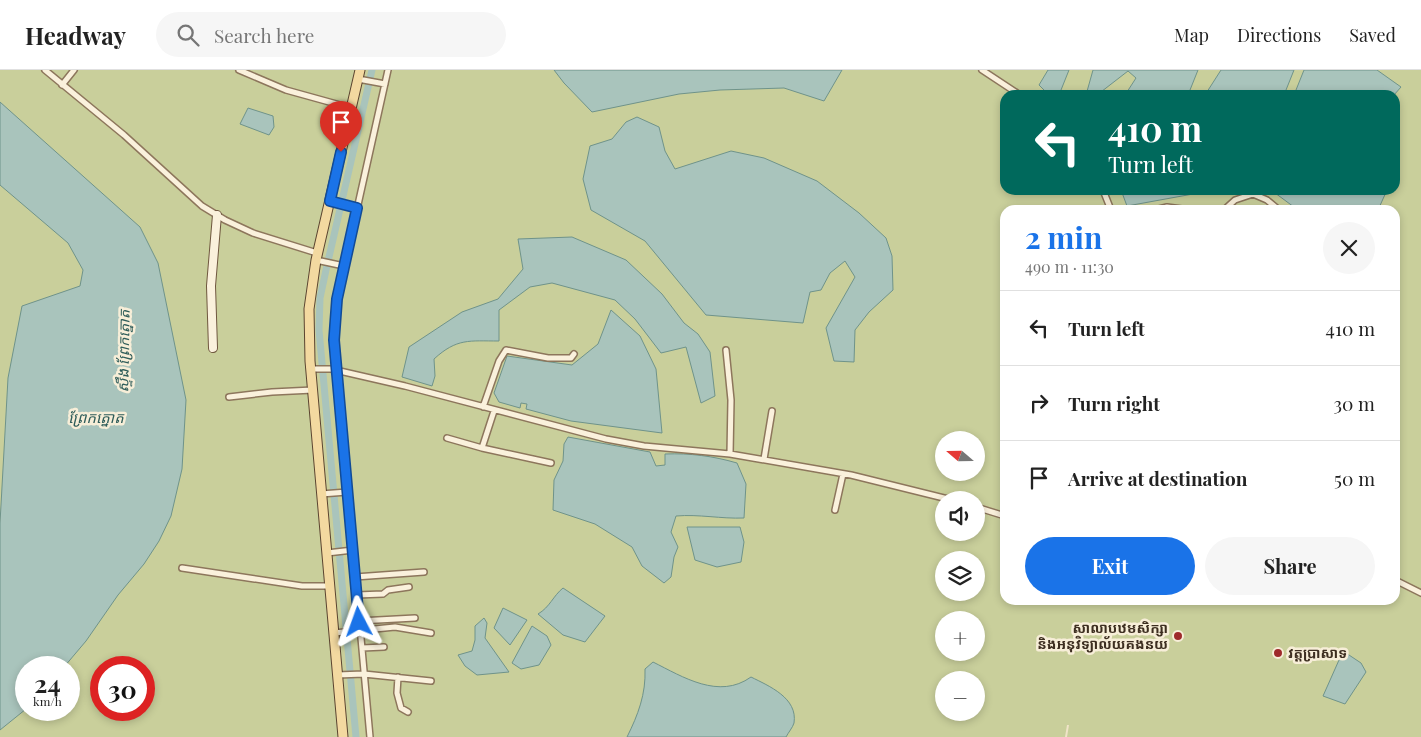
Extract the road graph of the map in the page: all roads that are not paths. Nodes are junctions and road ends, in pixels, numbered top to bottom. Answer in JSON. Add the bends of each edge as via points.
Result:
{"nodes":[{"id":1,"x":45,"y":70,"type":"edge"},
{"id":2,"x":74,"y":70,"type":"edge"},
{"id":3,"x":239,"y":70,"type":"edge"},
{"id":4,"x":388,"y":70,"type":"edge"},
{"id":5,"x":982,"y":70,"type":"edge"},
{"id":6,"x":359,"y":75,"type":"edge"},
{"id":7,"x":62,"y":84,"type":"junction"},
{"id":8,"x":385,"y":84,"type":"junction"},
{"id":9,"x":1012,"y":90,"type":"edge"},
{"id":10,"x":351,"y":108,"type":"junction"},
{"id":11,"x":1250,"y":195,"type":"edge"},
{"id":12,"x":1255,"y":195,"type":"edge"},
{"id":13,"x":333,"y":202,"type":"junction"},
{"id":14,"x":1230,"y":205,"type":"edge"},
{"id":15,"x":1273,"y":205,"type":"edge"},
{"id":16,"x":357,"y":208,"type":"junction"},
{"id":17,"x":217,"y":215,"type":"junction"},
{"id":18,"x":317,"y":256,"type":"junction"},
{"id":19,"x":344,"y":266,"type":"junction"},
{"id":20,"x":213,"y":348,"type":"dead end"},
{"id":21,"x":726,"y":350,"type":"dead end"},
{"id":22,"x":574,"y":354,"type":"dead end"},
{"id":23,"x":314,"y":368,"type":"junction"},
{"id":24,"x":337,"y":371,"type":"junction"},
{"id":25,"x":312,"y":390,"type":"junction"},
{"id":26,"x":229,"y":397,"type":"dead end"},
{"id":27,"x":482,"y":407,"type":"junction"},
{"id":28,"x":494,"y":411,"type":"junction"},
{"id":29,"x":772,"y":412,"type":"dead end"},
{"id":30,"x":447,"y":438,"type":"dead end"},
{"id":31,"x":482,"y":448,"type":"junction"},
{"id":32,"x":730,"y":454,"type":"junction"},
{"id":33,"x":764,"y":459,"type":"junction"},
{"id":34,"x":551,"y":463,"type":"dead end"},
{"id":35,"x":843,"y":474,"type":"junction"},
{"id":36,"x":347,"y":492,"type":"junction"},
{"id":37,"x":321,"y":494,"type":"junction"},
{"id":38,"x":935,"y":496,"type":"edge"},
{"id":39,"x":835,"y":510,"type":"dead end"},
{"id":40,"x":985,"y":510,"type":"edge"},
{"id":41,"x":1000,"y":514,"type":"edge"},
{"id":42,"x":351,"y":550,"type":"junction"},
{"id":43,"x":331,"y":552,"type":"junction"},
{"id":44,"x":182,"y":568,"type":"dead end"},
{"id":45,"x":424,"y":572,"type":"dead end"},
{"id":46,"x":355,"y":577,"type":"junction"},
{"id":47,"x":1400,"y":582,"type":"edge"},
{"id":48,"x":330,"y":586,"type":"junction"},
{"id":49,"x":409,"y":587,"type":"dead end"},
{"id":50,"x":1421,"y":592,"type":"edge"},
{"id":51,"x":357,"y":595,"type":"junction"},
{"id":52,"x":415,"y":618,"type":"dead end"},
{"id":53,"x":359,"y":622,"type":"junction"},
{"id":54,"x":357,"y":630,"type":"junction"},
{"id":55,"x":338,"y":632,"type":"junction"},
{"id":56,"x":431,"y":633,"type":"dead end"},
{"id":57,"x":384,"y":647,"type":"dead end"},
{"id":58,"x":362,"y":648,"type":"junction"},
{"id":59,"x":362,"y":674,"type":"junction"},
{"id":60,"x":342,"y":675,"type":"junction"},
{"id":61,"x":398,"y":678,"type":"junction"},
{"id":62,"x":431,"y":681,"type":"dead end"},
{"id":63,"x":408,"y":712,"type":"dead end"},
{"id":64,"x":342,"y":737,"type":"edge"},
{"id":65,"x":370,"y":737,"type":"edge"}],
"edges":[{"from":1,"to":7,"type":"street"},
{"from":2,"to":7,"type":"street"},
{"from":3,"to":10,"type":"street","via":[[286,90]]},
{"from":4,"to":8,"type":"street"},
{"from":5,"to":9,"type":"street"},
{"from":6,"to":8,"type":"street"},
{"from":6,"to":10,"type":"main road"},
{"from":7,"to":17,"type":"street","via":[[161,166],[187,194]]},
{"from":8,"to":16,"type":"street"},
{"from":10,"to":13,"type":"main road"},
{"from":11,"to":14,"type":"street"},
{"from":12,"to":15,"type":"street"},
{"from":13,"to":16,"type":"street"},
{"from":13,"to":18,"type":"main road"},
{"from":16,"to":19,"type":"street"},
{"from":17,"to":18,"type":"street","via":[[253,233]]},
{"from":17,"to":20,"type":"street","via":[[211,286]]},
{"from":18,"to":19,"type":"street"},
{"from":18,"to":23,"type":"main road","via":[[309,310]]},
{"from":19,"to":24,"type":"street","via":[[335,317]]},
{"from":21,"to":32,"type":"street","via":[[731,400]]},
{"from":22,"to":27,"type":"street","via":[[561,360],[506,350]]},
{"from":23,"to":24,"type":"street"},
{"from":23,"to":25,"type":"main road"},
{"from":24,"to":27,"type":"street"},
{"from":24,"to":36,"type":"street"},
{"from":25,"to":26,"type":"street"},
{"from":25,"to":37,"type":"main road"},
{"from":27,"to":28,"type":"street"},
{"from":28,"to":31,"type":"street"},
{"from":28,"to":32,"type":"street","via":[[615,441]]},
{"from":29,"to":33,"type":"street"},
{"from":30,"to":31,"type":"street"},
{"from":31,"to":34,"type":"street"},
{"from":32,"to":33,"type":"street"},
{"from":33,"to":35,"type":"street"},
{"from":35,"to":38,"type":"street"},
{"from":35,"to":39,"type":"street"},
{"from":36,"to":37,"type":"street"},
{"from":36,"to":42,"type":"street"},
{"from":37,"to":43,"type":"main road"},
{"from":40,"to":41,"type":"street"},
{"from":42,"to":43,"type":"street"},
{"from":42,"to":46,"type":"street"},
{"from":43,"to":48,"type":"main road"},
{"from":44,"to":48,"type":"street","via":[[302,586]]},
{"from":45,"to":46,"type":"street"},
{"from":46,"to":51,"type":"street"},
{"from":47,"to":50,"type":"street"},
{"from":48,"to":55,"type":"main road"},
{"from":49,"to":51,"type":"street","via":[[388,590],[383,594]]},
{"from":51,"to":53,"type":"street"},
{"from":52,"to":53,"type":"street"},
{"from":53,"to":54,"type":"street"},
{"from":54,"to":55,"type":"street"},
{"from":54,"to":56,"type":"street","via":[[396,628]]},
{"from":54,"to":58,"type":"street"},
{"from":55,"to":60,"type":"main road"},
{"from":57,"to":58,"type":"street"},
{"from":58,"to":59,"type":"street"},
{"from":59,"to":60,"type":"street"},
{"from":59,"to":61,"type":"street"},
{"from":59,"to":65,"type":"street"},
{"from":60,"to":64,"type":"main road"},
{"from":61,"to":62,"type":"street"},
{"from":61,"to":63,"type":"street","via":[[401,708]]}]}
